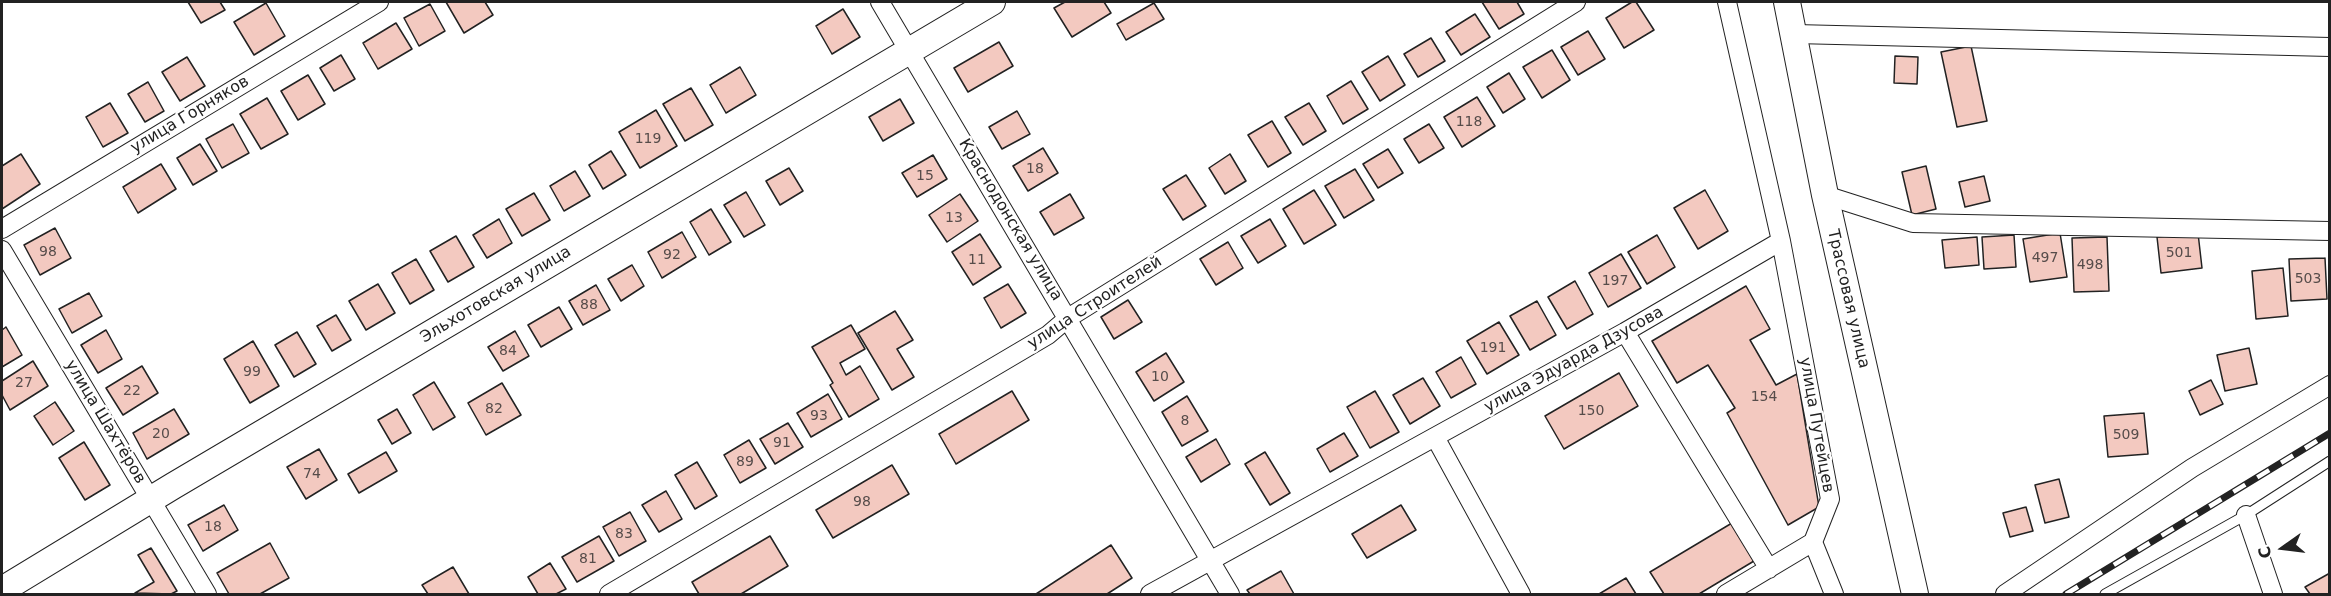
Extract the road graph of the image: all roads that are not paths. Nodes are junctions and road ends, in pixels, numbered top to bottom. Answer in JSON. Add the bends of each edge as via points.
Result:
{"nodes":[{"id":1,"x":379,"y":2,"type":"edge"},
{"id":2,"x":880,"y":2,"type":"edge"},
{"id":3,"x":992,"y":2,"type":"edge"},
{"id":4,"x":1576,"y":2,"type":"edge"},
{"id":5,"x":1727,"y":2,"type":"edge"},
{"id":6,"x":1787,"y":2,"type":"edge"},
{"id":7,"x":1795,"y":34,"type":"junction"},
{"id":8,"x":2330,"y":47,"type":"edge"},
{"id":9,"x":909,"y":51,"type":"junction"},
{"id":10,"x":1825,"y":195,"type":"junction"},
{"id":11,"x":2,"y":229,"type":"edge"},
{"id":12,"x":2330,"y":231,"type":"edge"},
{"id":13,"x":1781,"y":241,"type":"junction"},
{"id":14,"x":2,"y":250,"type":"edge"},
{"id":15,"x":1068,"y":318,"type":"junction"},
{"id":16,"x":1625,"y":332,"type":"junction"},
{"id":17,"x":2330,"y":385,"type":"edge"},
{"id":18,"x":1435,"y":437,"type":"junction"},
{"id":19,"x":2330,"y":461,"type":"edge"},
{"id":20,"x":151,"y":499,"type":"junction"},
{"id":21,"x":2246,"y":514,"type":"junction"},
{"id":22,"x":1813,"y":542,"type":"junction"},
{"id":23,"x":1211,"y":561,"type":"junction"},
{"id":24,"x":1769,"y":569,"type":"junction"},
{"id":25,"x":2,"y":590,"type":"edge"},
{"id":26,"x":207,"y":594,"type":"edge"},
{"id":27,"x":609,"y":594,"type":"edge"},
{"id":28,"x":1150,"y":594,"type":"edge"},
{"id":29,"x":1230,"y":594,"type":"edge"},
{"id":30,"x":1521,"y":594,"type":"edge"},
{"id":31,"x":1726,"y":594,"type":"edge"},
{"id":32,"x":1834,"y":594,"type":"edge"},
{"id":33,"x":1915,"y":594,"type":"edge"},
{"id":34,"x":2005,"y":594,"type":"edge"},
{"id":35,"x":2105,"y":594,"type":"edge"},
{"id":36,"x":2273,"y":594,"type":"edge"}],
"edges":[{"from":1,"to":11,"type":"street","name":"улица Горняков"},
{"from":2,"to":9,"type":"street","name":"Краснодонская улица"},
{"from":3,"to":9,"type":"street","name":"Эльхотовская улица"},
{"from":4,"to":15,"type":"street","name":"улица Строителей"},
{"from":5,"to":13,"type":"street"},
{"from":6,"to":7,"type":"street","name":"Трассовая улица"},
{"from":7,"to":8,"type":"street"},
{"from":7,"to":10,"type":"street","name":"Трассовая улица"},
{"from":9,"to":15,"type":"street","name":"Краснодонская улица"},
{"from":9,"to":20,"type":"street","name":"Эльхотовская улица"},
{"from":10,"to":12,"type":"street","via":[[1913,223]]},
{"from":10,"to":33,"type":"street","name":"Трассовая улица"},
{"from":13,"to":16,"type":"street","name":"улица Эдуарда Дзусова"},
{"from":13,"to":22,"type":"street","name":"улица Путейцев","via":[[1830,499]]},
{"from":14,"to":20,"type":"street","name":"улица Шахтёров"},
{"from":15,"to":23,"type":"street","name":"Краснодонская улица"},
{"from":15,"to":27,"type":"street","name":"улица Строителей","via":[[1048,335]]},
{"from":16,"to":18,"type":"street","name":"улица Эдуарда Дзусова"},
{"from":16,"to":24,"type":"street"},
{"from":17,"to":34,"type":"street","via":[[2192,468]]},
{"from":18,"to":23,"type":"street","name":"улица Эдуарда Дзусова"},
{"from":18,"to":30,"type":"street"},
{"from":19,"to":21,"type":"lane"},
{"from":20,"to":25,"type":"street","name":"Эльхотовская улица"},
{"from":20,"to":26,"type":"street","name":"улица Шахтёров"},
{"from":21,"to":35,"type":"lane"},
{"from":21,"to":36,"type":"street"},
{"from":22,"to":24,"type":"street"},
{"from":22,"to":32,"type":"street"},
{"from":23,"to":28,"type":"street","name":"улица Эдуарда Дзусова"},
{"from":23,"to":29,"type":"street","name":"Краснодонская улица"},
{"from":24,"to":31,"type":"street"}]}
